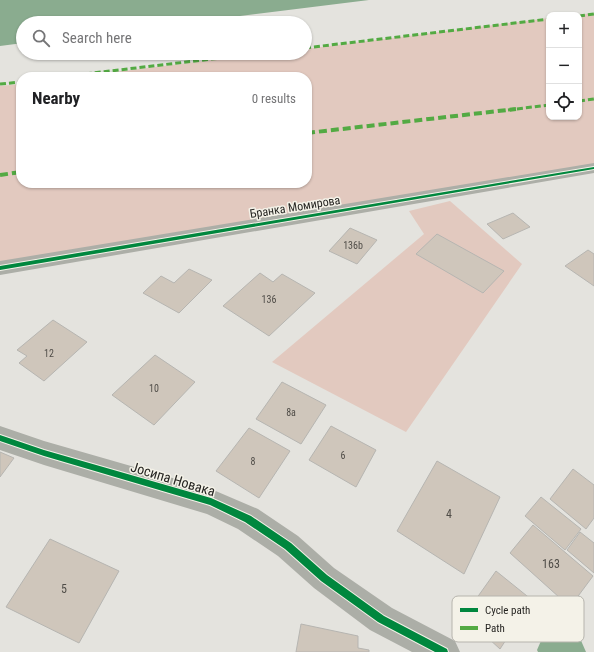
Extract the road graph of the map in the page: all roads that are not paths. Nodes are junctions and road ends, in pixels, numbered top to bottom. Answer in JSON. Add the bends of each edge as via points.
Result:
{"nodes":[{"id":1,"x":594,"y":168,"type":"edge"},
{"id":2,"x":0,"y":268,"type":"edge"},
{"id":3,"x":0,"y":438,"type":"edge"},
{"id":4,"x":444,"y":652,"type":"edge"}],
"edges":[{"from":1,"to":2,"type":"street","name":"Бранка Момирова"},
{"from":3,"to":4,"type":"street","name":"Јосипа Новака","via":[[211,502],[248,519],[288,546],[324,578],[381,619]]}]}
